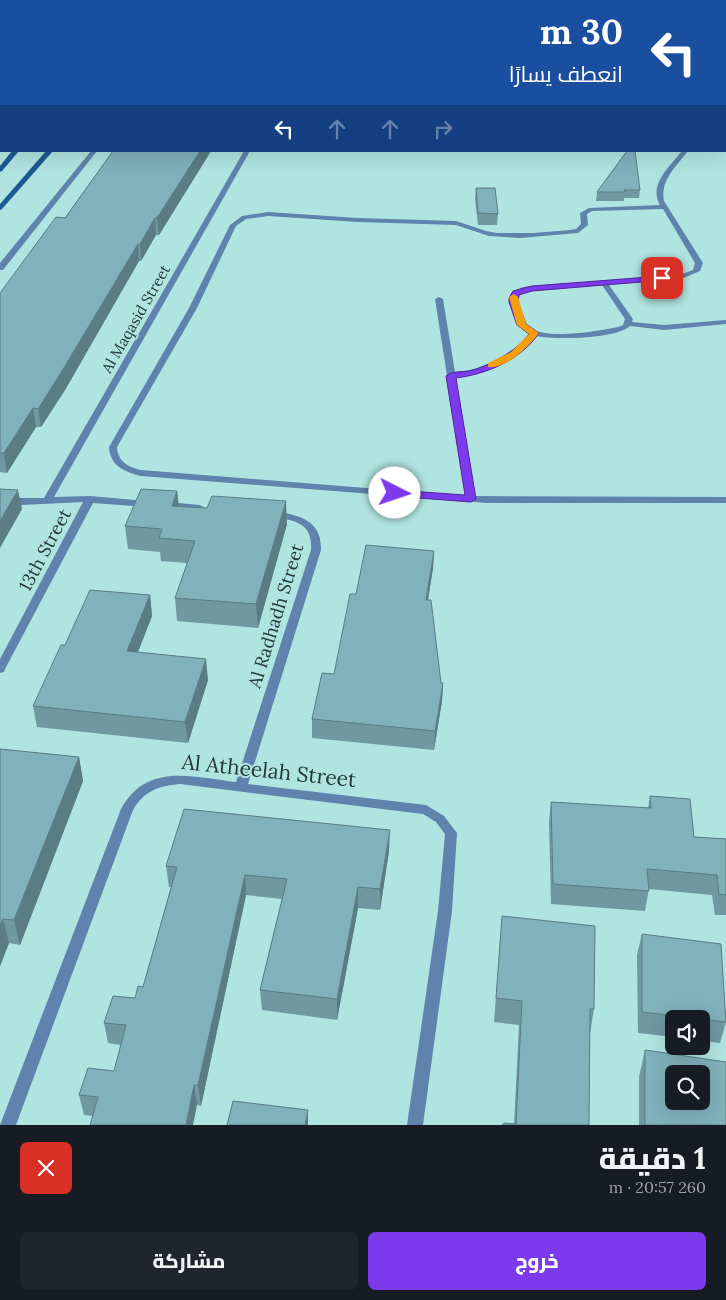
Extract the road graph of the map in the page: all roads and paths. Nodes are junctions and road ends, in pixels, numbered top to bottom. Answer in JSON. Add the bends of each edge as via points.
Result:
{"nodes":[{"id":1,"x":15,"y":152,"type":"edge"},
{"id":2,"x":49,"y":152,"type":"edge"},
{"id":3,"x":93,"y":152,"type":"edge"},
{"id":4,"x":246,"y":152,"type":"edge"},
{"id":5,"x":684,"y":152,"type":"edge"},
{"id":6,"x":1,"y":169,"type":"edge"},
{"id":7,"x":665,"y":207,"type":"junction"},
{"id":8,"x":0,"y":208,"type":"edge"},
{"id":9,"x":0,"y":268,"type":"edge"},
{"id":10,"x":604,"y":283,"type":"junction"},
{"id":11,"x":439,"y":299,"type":"dead end"},
{"id":12,"x":726,"y":322,"type":"edge"},
{"id":13,"x":628,"y":323,"type":"junction"},
{"id":14,"x":534,"y":333,"type":"junction"},
{"id":15,"x":451,"y":376,"type":"junction"},
{"id":16,"x":471,"y":499,"type":"junction"},
{"id":17,"x":48,"y":500,"type":"junction"},
{"id":18,"x":90,"y":500,"type":"junction"},
{"id":19,"x":726,"y":500,"type":"edge"},
{"id":20,"x":0,"y":501,"type":"edge"},
{"id":21,"x":215,"y":509,"type":"edge"},
{"id":22,"x":265,"y":513,"type":"edge"},
{"id":23,"x":0,"y":669,"type":"edge"},
{"id":24,"x":241,"y":786,"type":"junction"},
{"id":25,"x":8,"y":1125,"type":"edge"},
{"id":26,"x":415,"y":1125,"type":"edge"}],
"edges":[{"from":1,"to":6,"type":"main road"},
{"from":2,"to":8,"type":"main road"},
{"from":3,"to":9,"type":"street"},
{"from":4,"to":17,"type":"street","name":"Al Maqasid Street"},
{"from":5,"to":7,"type":"street","via":[[660,183],[660,197]]},
{"from":7,"to":10,"type":"street","via":[[699,263],[698,269],[681,277]]},
{"from":7,"to":16,"type":"street","via":[[587,209],[583,213],[584,228],[578,231],[504,236],[456,224],[268,214],[244,217],[233,225],[194,308],[113,447],[113,454],[120,464],[141,473]]},
{"from":10,"to":13,"type":"street","via":[[627,316]]},
{"from":10,"to":14,"type":"street","via":[[527,289],[516,293],[513,298],[522,325]]},
{"from":11,"to":15,"type":"street"},
{"from":12,"to":13,"type":"street","via":[[656,327]]},
{"from":13,"to":14,"type":"street","via":[[615,331],[553,336]]},
{"from":14,"to":15,"type":"street","via":[[522,348],[505,359],[472,373]]},
{"from":15,"to":16,"type":"street"},
{"from":16,"to":19,"type":"street"},
{"from":17,"to":18,"type":"street"},
{"from":17,"to":20,"type":"street"},
{"from":18,"to":21,"type":"street"},
{"from":18,"to":23,"type":"street","name":"13th Street"},
{"from":22,"to":24,"type":"street","name":"Al Radhadh Street","via":[[294,518],[308,526],[316,536],[316,550]]},
{"from":24,"to":25,"type":"street","name":"Al Atheelah Street","via":[[162,781],[147,786],[134,797]]},
{"from":24,"to":26,"type":"street","name":"Al Atheelah Street","via":[[426,810],[440,819],[450,833],[445,911]]}]}
